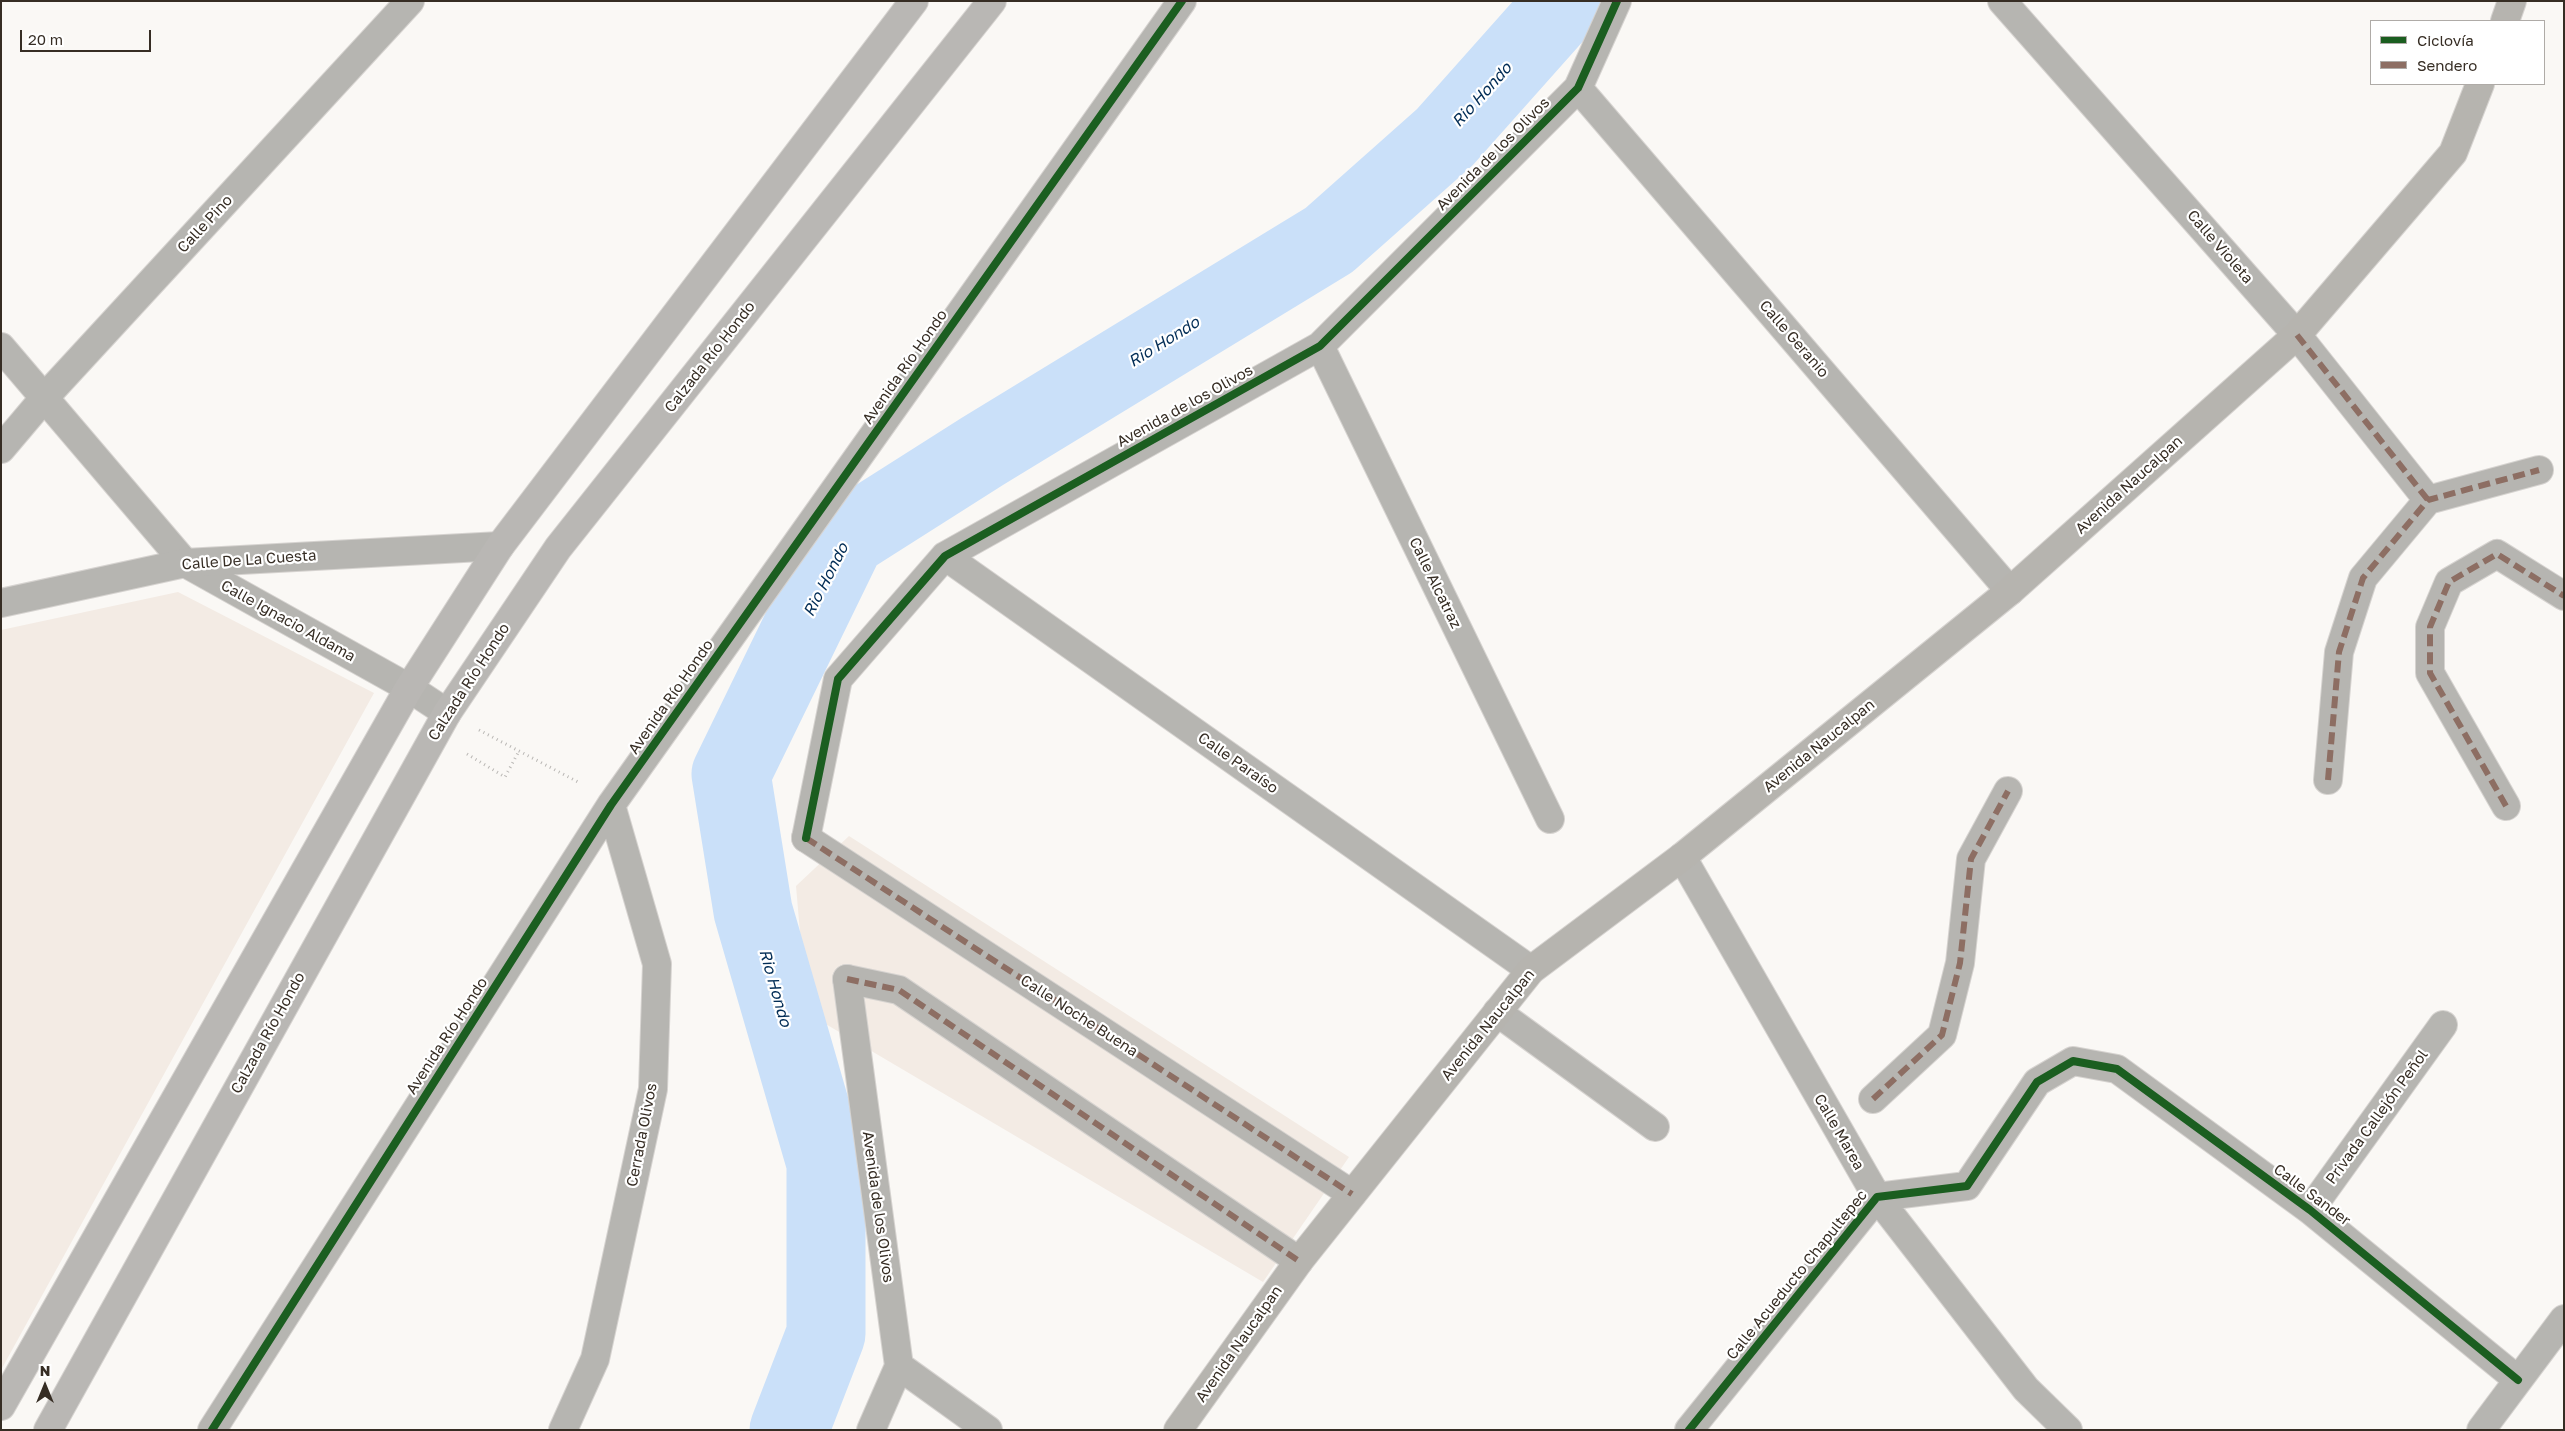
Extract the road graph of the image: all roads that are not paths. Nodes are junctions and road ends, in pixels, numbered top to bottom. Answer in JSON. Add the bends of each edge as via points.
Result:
{"nodes":[{"id":1,"x":410,"y":1,"type":"edge"},
{"id":2,"x":914,"y":1,"type":"edge"},
{"id":3,"x":992,"y":1,"type":"edge"},
{"id":4,"x":1182,"y":1,"type":"edge"},
{"id":5,"x":1617,"y":1,"type":"edge"},
{"id":6,"x":2002,"y":1,"type":"edge"},
{"id":7,"x":2480,"y":85,"type":"edge"},
{"id":8,"x":1578,"y":88,"type":"junction"},
{"id":9,"x":2297,"y":335,"type":"junction"},
{"id":10,"x":1320,"y":346,"type":"junction"},
{"id":11,"x":1,"y":347,"type":"edge"},
{"id":12,"x":45,"y":397,"type":"junction"},
{"id":13,"x":1,"y":449,"type":"edge"},
{"id":14,"x":2539,"y":470,"type":"dead end"},
{"id":15,"x":2428,"y":500,"type":"junction"},
{"id":16,"x":500,"y":546,"type":"junction"},
{"id":17,"x":945,"y":556,"type":"junction"},
{"id":18,"x":184,"y":563,"type":"junction"},
{"id":19,"x":2010,"y":591,"type":"junction"},
{"id":20,"x":2564,"y":596,"type":"edge"},
{"id":21,"x":1,"y":603,"type":"edge"},
{"id":22,"x":409,"y":688,"type":"junction"},
{"id":23,"x":446,"y":713,"type":"junction"},
{"id":24,"x":2328,"y":780,"type":"dead end"},
{"id":25,"x":2008,"y":791,"type":"dead end"},
{"id":26,"x":611,"y":805,"type":"junction"},
{"id":27,"x":2506,"y":806,"type":"dead end"},
{"id":28,"x":1550,"y":820,"type":"dead end"},
{"id":29,"x":806,"y":838,"type":"joint"},
{"id":30,"x":1682,"y":856,"type":"junction"},
{"id":31,"x":1531,"y":970,"type":"junction"},
{"id":32,"x":1497,"y":1012,"type":"junction"},
{"id":33,"x":2443,"y":1025,"type":"dead end"},
{"id":34,"x":2073,"y":1062,"type":"joint"},
{"id":35,"x":1873,"y":1099,"type":"dead end"},
{"id":36,"x":1655,"y":1127,"type":"dead end"},
{"id":37,"x":1352,"y":1194,"type":"junction"},
{"id":38,"x":1877,"y":1197,"type":"junction"},
{"id":39,"x":2310,"y":1210,"type":"junction"},
{"id":40,"x":1298,"y":1261,"type":"junction"},
{"id":41,"x":2564,"y":1319,"type":"edge"},
{"id":42,"x":899,"y":1366,"type":"junction"},
{"id":43,"x":2518,"y":1380,"type":"junction"},
{"id":44,"x":1,"y":1406,"type":"edge"},
{"id":45,"x":48,"y":1430,"type":"edge"},
{"id":46,"x":212,"y":1430,"type":"edge"},
{"id":47,"x":562,"y":1430,"type":"edge"},
{"id":48,"x":871,"y":1430,"type":"edge"},
{"id":49,"x":988,"y":1430,"type":"edge"},
{"id":50,"x":1178,"y":1430,"type":"edge"},
{"id":51,"x":1690,"y":1430,"type":"edge"},
{"id":52,"x":2068,"y":1430,"type":"edge"},
{"id":53,"x":2482,"y":1430,"type":"edge"}],
"edges":[{"from":1,"to":12,"type":"street","name":"Calle Pino"},
{"from":2,"to":16,"type":"main road"},
{"from":3,"to":23,"type":"main road","name":"Calzada Río Hondo","via":[[558,548]]},
{"from":4,"to":26,"type":"street","name":"Avenida Río Hondo"},
{"from":5,"to":8,"type":"street","name":"Avenida de los Olivos"},
{"from":6,"to":9,"type":"street","name":"Calle Violeta"},
{"from":7,"to":9,"type":"main road","name":"Avenida Naucalpan","via":[[2453,153]]},
{"from":8,"to":10,"type":"street","name":"Avenida de los Olivos"},
{"from":8,"to":19,"type":"street","name":"Calle Geranio"},
{"from":9,"to":15,"type":"street","name":"Calle Violeta"},
{"from":9,"to":19,"type":"main road","name":"Avenida Naucalpan"},
{"from":10,"to":17,"type":"street","name":"Avenida de los Olivos"},
{"from":10,"to":28,"type":"street","name":"Calle Alcatraz"},
{"from":11,"to":12,"type":"street","name":"Calle Ignacio Aldama"},
{"from":12,"to":13,"type":"street","name":"Calle Pino"},
{"from":12,"to":18,"type":"street","name":"Calle Ignacio Aldama"},
{"from":14,"to":15,"type":"street"},
{"from":15,"to":24,"type":"street","via":[[2363,578],[2339,652]]},
{"from":16,"to":18,"type":"street","name":"Calle De La Cuesta"},
{"from":16,"to":22,"type":"main road"},
{"from":17,"to":29,"type":"street","name":"Avenida de los Olivos","via":[[838,679]]},
{"from":17,"to":31,"type":"street","name":"Calle Paraíso"},
{"from":18,"to":21,"type":"street","name":"Calle De La Cuesta"},
{"from":18,"to":22,"type":"street","name":"Calle Ignacio Aldama"},
{"from":19,"to":30,"type":"main road","name":"Avenida Naucalpan"},
{"from":20,"to":27,"type":"street","via":[[2497,554],[2449,582],[2430,627],[2430,673]]},
{"from":22,"to":23,"type":"street","name":"Calle Ignacio Aldama"},
{"from":22,"to":44,"type":"main road"},
{"from":23,"to":45,"type":"main road","name":"Calzada Río Hondo"},
{"from":25,"to":35,"type":"street","via":[[1971,860],[1960,963],[1942,1035]]},
{"from":26,"to":46,"type":"street","name":"Avenida Río Hondo"},
{"from":26,"to":47,"type":"street","name":"Cerrada Olivos","via":[[657,964],[653,1089],[595,1360]]},
{"from":29,"to":37,"type":"street","name":"Calle Noche Buena"},
{"from":30,"to":31,"type":"main road","name":"Avenida Naucalpan"},
{"from":30,"to":38,"type":"street","name":"Calle Marea"},
{"from":31,"to":32,"type":"main road","name":"Avenida Naucalpan"},
{"from":32,"to":36,"type":"street"},
{"from":32,"to":37,"type":"main road","name":"Avenida Naucalpan"},
{"from":33,"to":39,"type":"street","name":"Privada Callejón Peñol"},
{"from":34,"to":38,"type":"street","name":"Calle Acueducto Chapultepec","via":[[2038,1082],[1967,1186]]},
{"from":34,"to":39,"type":"street","name":"Calle Sander","via":[[2117,1069]]},
{"from":37,"to":40,"type":"main road","name":"Avenida Naucalpan"},
{"from":38,"to":51,"type":"street","name":"Calle Acueducto Chapultepec"},
{"from":38,"to":52,"type":"street","name":"Calle Marea","via":[[2026,1389]]},
{"from":39,"to":43,"type":"street","name":"Calle Sander"},
{"from":40,"to":42,"type":"street","name":"Avenida de los Olivos","via":[[899,990],[847,979]]},
{"from":40,"to":50,"type":"main road","name":"Avenida Naucalpan"},
{"from":41,"to":43,"type":"street"},
{"from":42,"to":48,"type":"street"},
{"from":42,"to":49,"type":"street"},
{"from":43,"to":53,"type":"street"}]}
